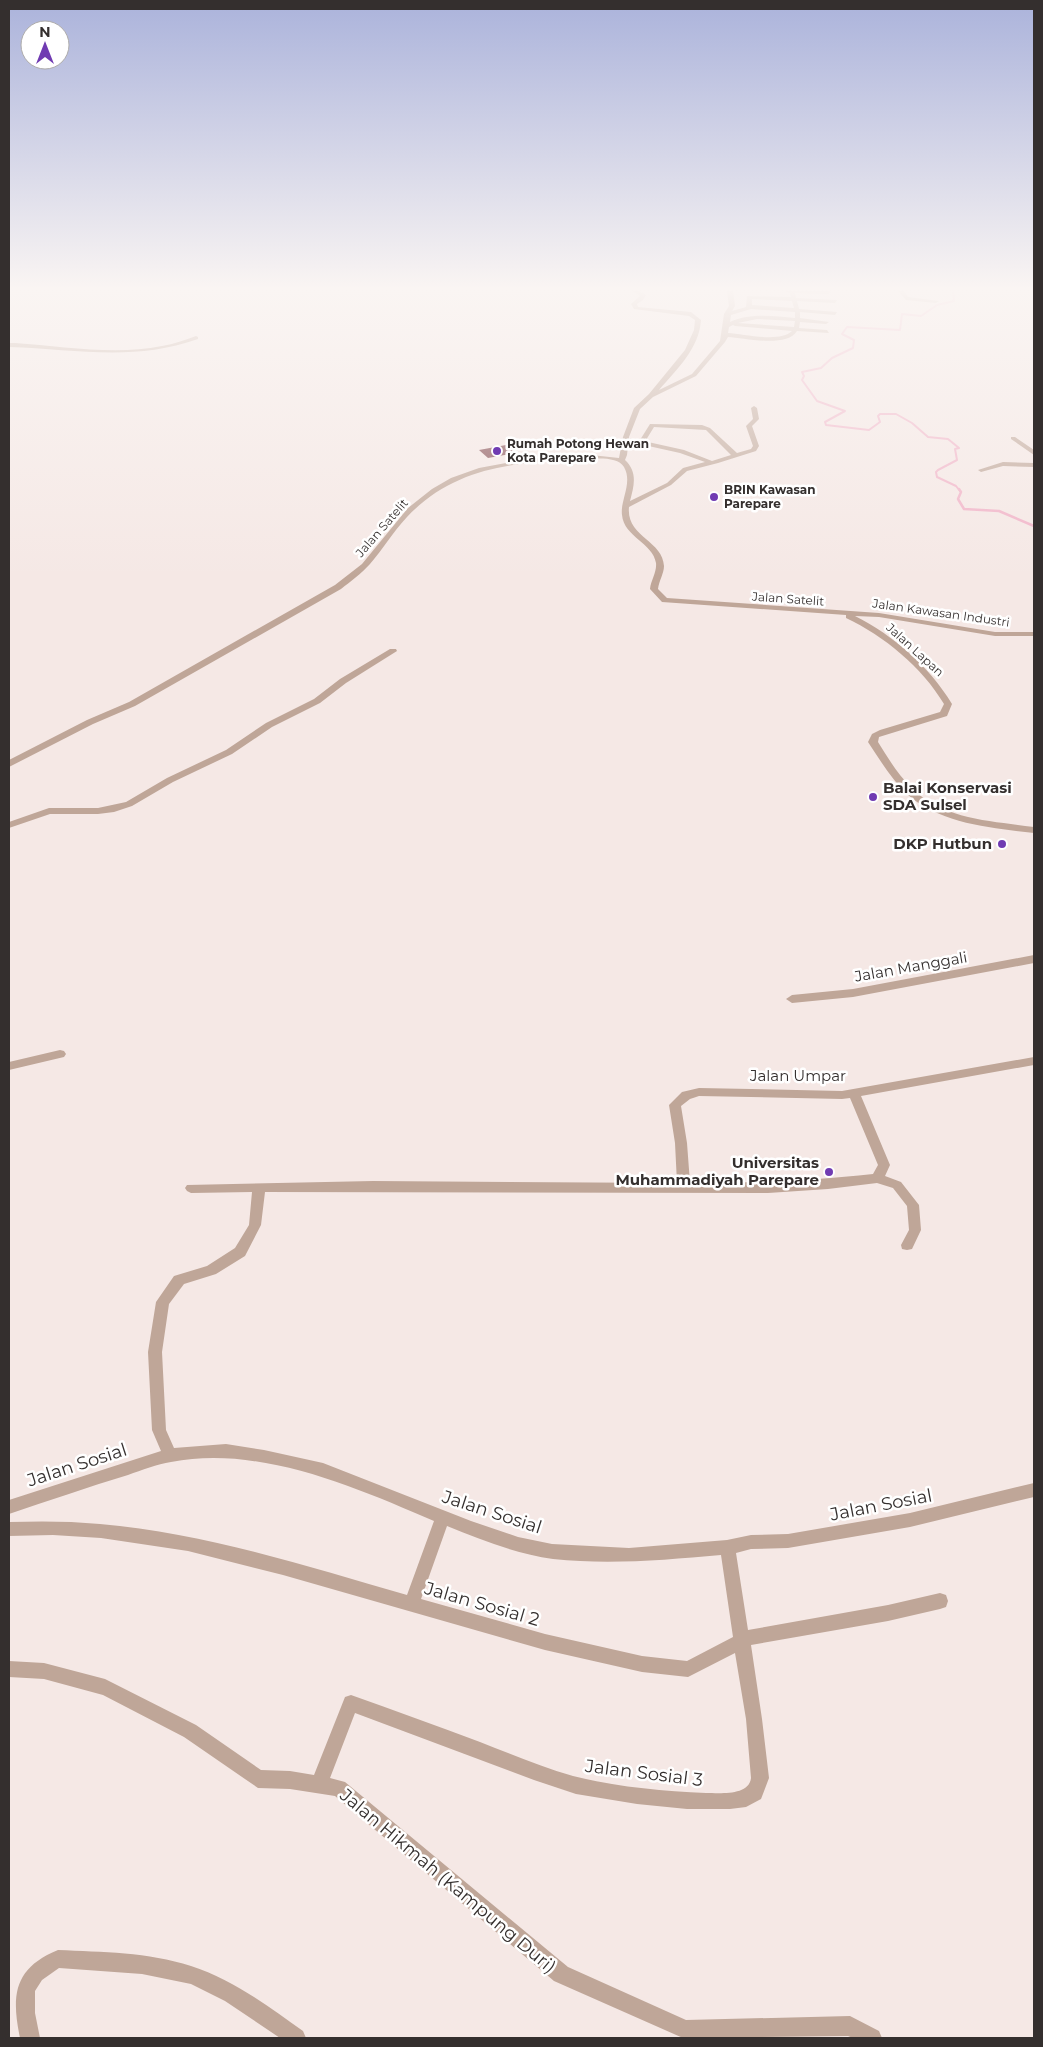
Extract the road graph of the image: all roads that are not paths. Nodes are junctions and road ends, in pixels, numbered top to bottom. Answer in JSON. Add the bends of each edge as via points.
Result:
{"nodes":[{"id":1,"x":659,"y":387,"type":"edge"},
{"id":2,"x":671,"y":387,"type":"edge"},
{"id":3,"x":651,"y":396,"type":"junction"},
{"id":4,"x":754,"y":408,"type":"dead end"},
{"id":5,"x":1013,"y":438,"type":"dead end"},
{"id":6,"x":1034,"y":453,"type":"edge"},
{"id":7,"x":735,"y":455,"type":"junction"},
{"id":8,"x":621,"y":460,"type":"junction"},
{"id":9,"x":712,"y":463,"type":"junction"},
{"id":10,"x":1034,"y":465,"type":"edge"},
{"id":11,"x":981,"y":470,"type":"dead end"},
{"id":12,"x":626,"y":506,"type":"junction"},
{"id":13,"x":846,"y":614,"type":"junction"},
{"id":14,"x":1034,"y":634,"type":"edge"},
{"id":15,"x":393,"y":651,"type":"dead end"},
{"id":16,"x":9,"y":764,"type":"edge"},
{"id":17,"x":9,"y":825,"type":"edge"},
{"id":18,"x":1034,"y":830,"type":"edge"},
{"id":19,"x":1034,"y":959,"type":"edge"},
{"id":20,"x":792,"y":999,"type":"dead end"},
{"id":21,"x":60,"y":1054,"type":"dead end"},
{"id":22,"x":1034,"y":1061,"type":"edge"},
{"id":23,"x":9,"y":1066,"type":"edge"},
{"id":24,"x":853,"y":1092,"type":"junction"},
{"id":25,"x":877,"y":1178,"type":"junction"},
{"id":26,"x":258,"y":1187,"type":"junction"},
{"id":27,"x":684,"y":1187,"type":"junction"},
{"id":28,"x":191,"y":1188,"type":"dead end"},
{"id":29,"x":907,"y":1245,"type":"dead end"},
{"id":30,"x":170,"y":1455,"type":"junction"},
{"id":31,"x":1034,"y":1490,"type":"edge"},
{"id":32,"x":9,"y":1507,"type":"edge"},
{"id":33,"x":443,"y":1517,"type":"junction"},
{"id":34,"x":9,"y":1529,"type":"edge"},
{"id":35,"x":727,"y":1547,"type":"junction"},
{"id":36,"x":940,"y":1601,"type":"dead end"},
{"id":37,"x":411,"y":1604,"type":"junction"},
{"id":38,"x":742,"y":1641,"type":"junction"},
{"id":39,"x":9,"y":1669,"type":"edge"},
{"id":40,"x":319,"y":1785,"type":"junction"},
{"id":41,"x":30,"y":2038,"type":"edge"},
{"id":42,"x":296,"y":2038,"type":"edge"},
{"id":43,"x":872,"y":2038,"type":"edge"}],
"edges":[{"from":1,"to":3,"type":"street"},
{"from":2,"to":3,"type":"street"},
{"from":3,"to":8,"type":"street","via":[[636,412]]},
{"from":4,"to":7,"type":"street","via":[[756,419],[749,426],[756,448]]},
{"from":5,"to":6,"type":"street"},
{"from":7,"to":9,"type":"street"},
{"from":7,"to":9,"type":"street","via":[[702,427],[652,425],[643,440],[646,444],[682,451]]},
{"from":8,"to":12,"type":"street","name":"Jalan Satelit","via":[[632,483]]},
{"from":8,"to":16,"type":"street","name":"Jalan Satelit","via":[[573,458],[524,462],[455,478],[415,506],[365,565],[338,587],[132,704]]},
{"from":9,"to":12,"type":"street","via":[[685,469],[670,484]]},
{"from":10,"to":11,"type":"street","via":[[1002,464]]},
{"from":12,"to":13,"type":"street","name":"Jalan Satelit","via":[[627,522],[658,558],[660,567],[654,589],[663,600]]},
{"from":13,"to":14,"type":"street","name":"Jalan Kawasan Industri","via":[[901,617],[995,634]]},
{"from":13,"to":18,"type":"street","name":"Jalan Lapan","via":[[860,620],[912,661],[943,692],[948,704],[944,714],[875,736],[873,742],[910,792],[929,807],[982,823]]},
{"from":15,"to":17,"type":"street","via":[[343,681],[310,706],[129,804],[98,811],[49,811]]},
{"from":19,"to":20,"type":"street","name":"Jalan Manggali","via":[[853,993]]},
{"from":21,"to":23,"type":"street"},
{"from":22,"to":24,"type":"street","name":"Jalan Umpar"},
{"from":24,"to":25,"type":"street","via":[[884,1165]]},
{"from":24,"to":27,"type":"street","name":"Jalan Umpar","via":[[842,1095],[700,1092],[686,1096],[675,1105]]},
{"from":25,"to":27,"type":"street","via":[[768,1188]]},
{"from":25,"to":29,"type":"street","via":[[897,1185],[912,1205],[914,1230]]},
{"from":26,"to":27,"type":"street"},
{"from":26,"to":28,"type":"street"},
{"from":26,"to":30,"type":"street","via":[[255,1225],[240,1252],[211,1270],[179,1280],[164,1302],[155,1352],[159,1430]]},
{"from":30,"to":32,"type":"street","name":"Jalan Sosial"},
{"from":30,"to":33,"type":"street","name":"Jalan Sosial","via":[[226,1451],[264,1456],[339,1475]]},
{"from":31,"to":35,"type":"street","name":"Jalan Sosial","via":[[868,1528]]},
{"from":33,"to":35,"type":"street","name":"Jalan Sosial","via":[[518,1544],[552,1551],[629,1555]]},
{"from":33,"to":37,"type":"street"},
{"from":34,"to":37,"type":"street","name":"Jalan Sosial 2","via":[[101,1531],[188,1544]]},
{"from":35,"to":38,"type":"street","name":"Jalan Sosial 3"},
{"from":36,"to":38,"type":"street","name":"Jalan Sosial 2"},
{"from":37,"to":38,"type":"street","name":"Jalan Sosial 2","via":[[642,1664],[688,1669]]},
{"from":38,"to":40,"type":"street","name":"Jalan Sosial 3","via":[[760,1778],[755,1793],[747,1798],[715,1801],[671,1799],[575,1785],[351,1703]]},
{"from":39,"to":40,"type":"street","name":"Jalan Hikmah (Kampung Duri)","via":[[44,1671],[104,1686],[190,1731],[258,1779]]},
{"from":40,"to":43,"type":"street","name":"Jalan Hikmah (Kampung Duri)","via":[[339,1788],[562,1974],[686,2030],[850,2026]]},
{"from":41,"to":42,"type":"street","via":[[25,1992],[33,1975],[46,1964],[58,1960],[152,1966],[192,1976],[228,1994]]}]}
